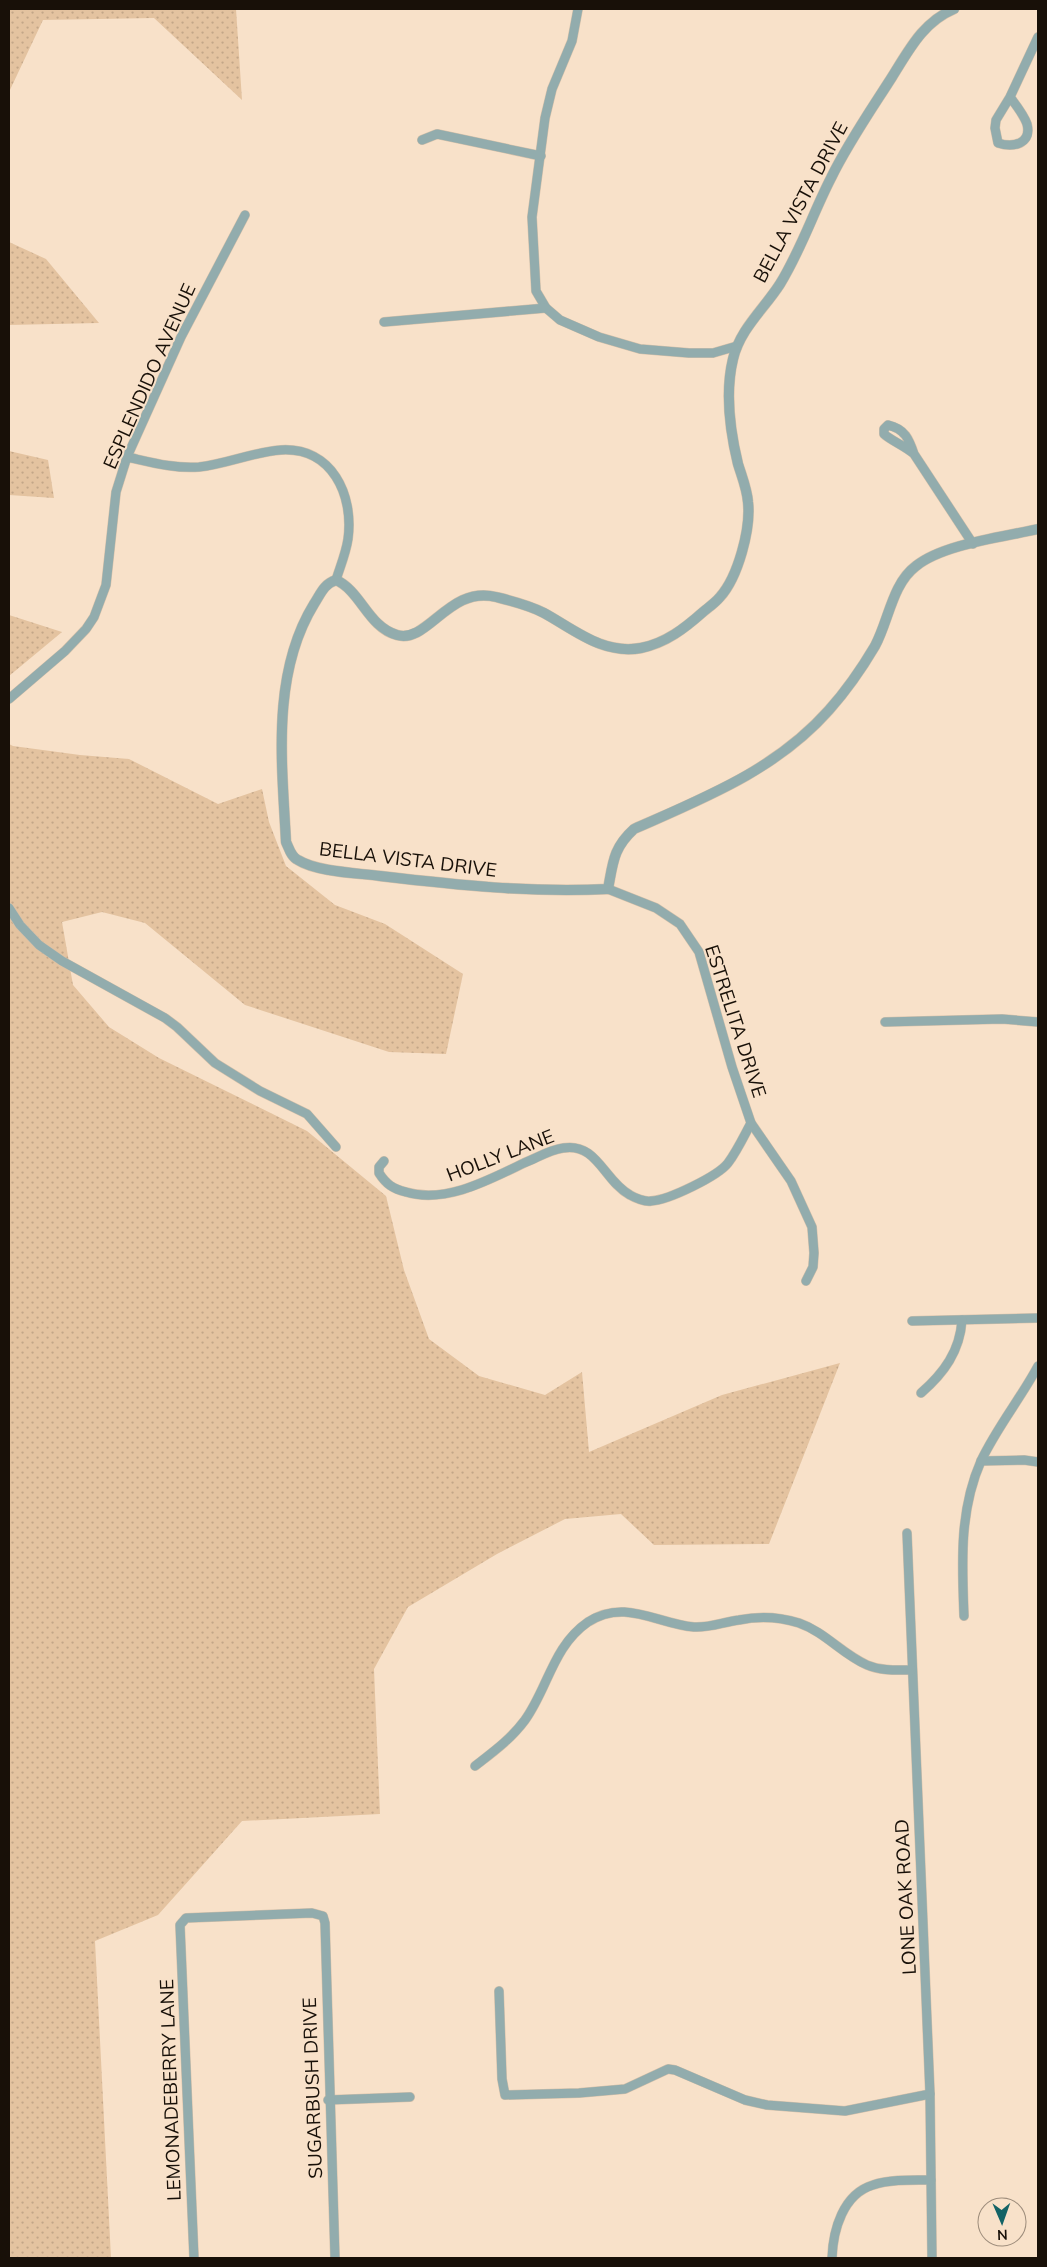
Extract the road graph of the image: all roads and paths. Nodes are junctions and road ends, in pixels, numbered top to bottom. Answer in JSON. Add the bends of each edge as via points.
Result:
{"nodes":[{"id":1,"x":578,"y":9,"type":"edge"},
{"id":2,"x":954,"y":9,"type":"edge"},
{"id":3,"x":943,"y":11,"type":"edge"},
{"id":4,"x":1038,"y":37,"type":"edge"},
{"id":5,"x":1010,"y":97,"type":"junction"},
{"id":6,"x":422,"y":140,"type":"dead end"},
{"id":7,"x":541,"y":156,"type":"junction"},
{"id":8,"x":245,"y":215,"type":"dead end"},
{"id":9,"x":546,"y":308,"type":"junction"},
{"id":10,"x":384,"y":322,"type":"dead end"},
{"id":11,"x":737,"y":346,"type":"junction"},
{"id":12,"x":914,"y":454,"type":"dead end"},
{"id":13,"x":127,"y":457,"type":"junction"},
{"id":14,"x":1038,"y":529,"type":"edge"},
{"id":15,"x":973,"y":544,"type":"junction"},
{"id":16,"x":336,"y":580,"type":"junction"},
{"id":17,"x":9,"y":699,"type":"edge"},
{"id":18,"x":608,"y":889,"type":"junction"},
{"id":19,"x":9,"y":908,"type":"edge"},
{"id":20,"x":885,"y":1022,"type":"dead end"},
{"id":21,"x":1038,"y":1022,"type":"edge"},
{"id":22,"x":751,"y":1123,"type":"junction"},
{"id":23,"x":336,"y":1147,"type":"dead end"},
{"id":24,"x":384,"y":1161,"type":"dead end"},
{"id":25,"x":806,"y":1281,"type":"dead end"},
{"id":26,"x":1038,"y":1318,"type":"edge"},
{"id":27,"x":962,"y":1320,"type":"junction"},
{"id":28,"x":912,"y":1321,"type":"dead end"},
{"id":29,"x":1038,"y":1366,"type":"edge"},
{"id":30,"x":921,"y":1393,"type":"dead end"},
{"id":31,"x":981,"y":1461,"type":"junction"},
{"id":32,"x":1038,"y":1462,"type":"edge"},
{"id":33,"x":907,"y":1533,"type":"dead end"},
{"id":34,"x":964,"y":1616,"type":"dead end"},
{"id":35,"x":911,"y":1670,"type":"junction"},
{"id":36,"x":475,"y":1766,"type":"dead end"},
{"id":37,"x":323,"y":1916,"type":"joint"},
{"id":38,"x":499,"y":1991,"type":"dead end"},
{"id":39,"x":930,"y":2094,"type":"junction"},
{"id":40,"x":410,"y":2097,"type":"dead end"},
{"id":41,"x":328,"y":2100,"type":"junction"},
{"id":42,"x":931,"y":2180,"type":"junction"},
{"id":43,"x":194,"y":2258,"type":"edge"},
{"id":44,"x":334,"y":2258,"type":"edge"},
{"id":45,"x":832,"y":2258,"type":"edge"},
{"id":46,"x":932,"y":2258,"type":"edge"}],
"edges":[{"from":1,"to":7,"type":"street","via":[[572,42],[552,88]]},
{"from":2,"to":3,"type":"street","name":"BELLA VISTA DRIVE"},
{"from":3,"to":11,"type":"street","name":"BELLA VISTA DRIVE","via":[[920,33],[851,141],[780,284]]},
{"from":4,"to":5,"type":"street"},
{"from":5,"to":5,"type":"street","via":[[996,120],[998,142],[1021,144],[1028,126]]},
{"from":6,"to":7,"type":"street","via":[[437,134]]},
{"from":7,"to":9,"type":"street","via":[[532,217],[536,291]]},
{"from":8,"to":13,"type":"street","name":"ESPLENDIDO AVENUE","via":[[193,312]]},
{"from":9,"to":10,"type":"street"},
{"from":9,"to":11,"type":"street","via":[[560,320],[593,335],[640,349],[690,353]]},
{"from":11,"to":16,"type":"street","name":"BELLA VISTA DRIVE","via":[[729,379],[731,427],[748,499],[744,542],[733,577],[721,597],[662,642],[639,648],[601,644],[578,635],[542,612],[499,598],[478,596],[453,604],[418,632],[397,636],[382,627],[362,607],[346,584]]},
{"from":12,"to":15,"type":"street"},
{"from":13,"to":16,"type":"street","via":[[164,465],[196,467],[280,450],[310,455],[330,467],[347,502],[348,541]]},
{"from":13,"to":17,"type":"street","name":"ESPLENDIDO AVENUE","via":[[116,492],[106,585],[94,617],[65,652]]},
{"from":14,"to":15,"type":"street"},
{"from":15,"to":18,"type":"street","via":[[932,555],[902,579],[876,645],[851,683],[813,726],[767,765],[729,787],[634,829],[622,840],[614,856]]},
{"from":16,"to":18,"type":"street","name":"BELLA VISTA DRIVE","via":[[326,583],[292,652],[281,717],[286,842],[292,855],[298,861],[330,870],[473,886],[557,892]]},
{"from":18,"to":22,"type":"street","name":"ESTRELITA DRIVE","via":[[656,908],[680,924],[699,952]]},
{"from":19,"to":23,"type":"street","via":[[39,946],[165,1018],[215,1063],[260,1091],[307,1114]]},
{"from":20,"to":21,"type":"street","via":[[1002,1019]]},
{"from":22,"to":24,"type":"street","name":"HOLLY LANE","via":[[727,1164],[717,1172],[652,1202],[631,1196],[611,1179],[590,1152],[575,1148],[548,1151],[463,1189],[439,1195],[417,1196],[388,1185],[379,1173]]},
{"from":22,"to":25,"type":"street","name":"ESTRELITA DRIVE","via":[[791,1182],[812,1227],[813,1267]]},
{"from":26,"to":27,"type":"street"},
{"from":27,"to":28,"type":"street"},
{"from":27,"to":30,"type":"street","via":[[951,1362],[939,1378]]},
{"from":29,"to":31,"type":"street"},
{"from":31,"to":32,"type":"street"},
{"from":31,"to":34,"type":"street","via":[[967,1502],[962,1548]]},
{"from":33,"to":35,"type":"street","name":"LONE OAK ROAD"},
{"from":35,"to":36,"type":"street","via":[[887,1670],[868,1665],[824,1635],[799,1623],[769,1618],[696,1627],[677,1625],[640,1612],[611,1613],[590,1621],[571,1636],[525,1720],[503,1744]]},
{"from":35,"to":39,"type":"street","name":"LONE OAK ROAD"},
{"from":37,"to":41,"type":"street","name":"SUGARBUSH DRIVE"},
{"from":37,"to":43,"type":"street","name":"LEMONADEBERRY LANE","via":[[195,1917],[182,1920],[180,1925]]},
{"from":38,"to":39,"type":"street","via":[[505,2095],[625,2089],[668,2069],[745,2100],[767,2105],[845,2111]]},
{"from":39,"to":42,"type":"street","name":"LONE OAK ROAD"},
{"from":40,"to":41,"type":"street"},
{"from":41,"to":44,"type":"street","name":"SUGARBUSH DRIVE"},
{"from":42,"to":45,"type":"street","via":[[873,2184],[856,2194],[837,2226]]},
{"from":42,"to":46,"type":"street","name":"LONE OAK ROAD"}]}
